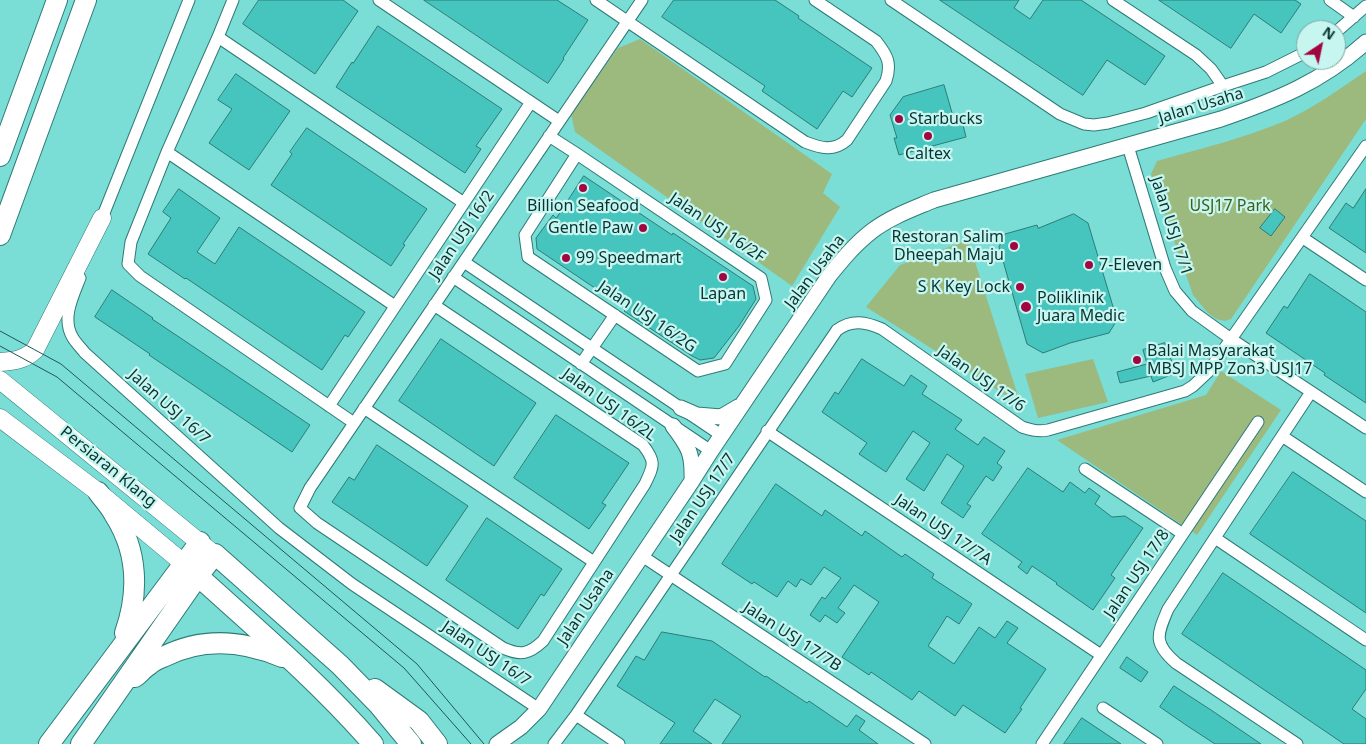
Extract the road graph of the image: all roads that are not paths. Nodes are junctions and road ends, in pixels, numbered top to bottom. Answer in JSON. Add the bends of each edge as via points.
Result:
{"nodes":[{"id":1,"x":58,"y":0,"type":"edge"},
{"id":2,"x":86,"y":0,"type":"edge"},
{"id":3,"x":189,"y":0,"type":"edge"},
{"id":4,"x":233,"y":0,"type":"edge"},
{"id":5,"x":379,"y":0,"type":"edge"},
{"id":6,"x":596,"y":0,"type":"edge"},
{"id":7,"x":642,"y":0,"type":"edge"},
{"id":8,"x":815,"y":0,"type":"edge"},
{"id":9,"x":891,"y":0,"type":"edge"},
{"id":10,"x":1113,"y":0,"type":"edge"},
{"id":11,"x":1330,"y":0,"type":"edge"},
{"id":12,"x":1366,"y":6,"type":"edge"},
{"id":13,"x":1354,"y":17,"type":"junction"},
{"id":14,"x":627,"y":21,"type":"junction"},
{"id":15,"x":1346,"y":24,"type":"edge"},
{"id":16,"x":218,"y":37,"type":"junction"},
{"id":17,"x":1366,"y":42,"type":"edge"},
{"id":18,"x":1296,"y":57,"type":"edge"},
{"id":19,"x":1223,"y":86,"type":"junction"},
{"id":20,"x":530,"y":102,"type":"junction"},
{"id":21,"x":559,"y":121,"type":"junction"},
{"id":22,"x":549,"y":136,"type":"junction"},
{"id":23,"x":1128,"y":146,"type":"junction"},
{"id":24,"x":1366,"y":146,"type":"edge"},
{"id":25,"x":167,"y":152,"type":"junction"},
{"id":26,"x":577,"y":154,"type":"junction"},
{"id":27,"x":0,"y":156,"type":"edge"},
{"id":28,"x":464,"y":203,"type":"junction"},
{"id":29,"x":102,"y":218,"type":"junction"},
{"id":30,"x":0,"y":235,"type":"edge"},
{"id":31,"x":1302,"y":238,"type":"junction"},
{"id":32,"x":464,"y":262,"type":"junction"},
{"id":33,"x":453,"y":277,"type":"junction"},
{"id":34,"x":1366,"y":280,"type":"edge"},
{"id":35,"x":434,"y":305,"type":"junction"},
{"id":36,"x":395,"y":306,"type":"junction"},
{"id":37,"x":614,"y":315,"type":"junction"},
{"id":38,"x":872,"y":324,"type":"joint"},
{"id":39,"x":1231,"y":339,"type":"junction"},
{"id":40,"x":592,"y":348,"type":"junction"},
{"id":41,"x":0,"y":362,"type":"edge"},
{"id":42,"x":581,"y":364,"type":"junction"},
{"id":43,"x":698,"y":371,"type":"joint"},
{"id":44,"x":0,"y":380,"type":"edge"},
{"id":45,"x":1311,"y":392,"type":"junction"},
{"id":46,"x":742,"y":405,"type":"junction"},
{"id":47,"x":329,"y":406,"type":"junction"},
{"id":48,"x":364,"y":408,"type":"junction"},
{"id":49,"x":681,"y":408,"type":"junction"},
{"id":50,"x":0,"y":418,"type":"edge"},
{"id":51,"x":1258,"y":422,"type":"dead end"},
{"id":52,"x":354,"y":424,"type":"junction"},
{"id":53,"x":673,"y":426,"type":"junction"},
{"id":54,"x":1366,"y":428,"type":"edge"},
{"id":55,"x":767,"y":432,"type":"junction"},
{"id":56,"x":721,"y":435,"type":"junction"},
{"id":57,"x":1282,"y":436,"type":"junction"},
{"id":58,"x":711,"y":451,"type":"junction"},
{"id":59,"x":1085,"y":469,"type":"dead end"},
{"id":60,"x":692,"y":481,"type":"junction"},
{"id":61,"x":98,"y":492,"type":"junction"},
{"id":62,"x":1366,"y":492,"type":"edge"},
{"id":63,"x":1183,"y":534,"type":"junction"},
{"id":64,"x":1215,"y":538,"type":"junction"},
{"id":65,"x":207,"y":548,"type":"junction"},
{"id":66,"x":642,"y":556,"type":"junction"},
{"id":67,"x":594,"y":562,"type":"junction"},
{"id":68,"x":191,"y":570,"type":"junction"},
{"id":69,"x":670,"y":575,"type":"junction"},
{"id":70,"x":1366,"y":640,"type":"edge"},
{"id":71,"x":537,"y":647,"type":"joint"},
{"id":72,"x":1102,"y":655,"type":"junction"},
{"id":73,"x":293,"y":662,"type":"junction"},
{"id":74,"x":108,"y":664,"type":"junction"},
{"id":75,"x":340,"y":665,"type":"junction"},
{"id":76,"x":117,"y":693,"type":"junction"},
{"id":77,"x":1103,"y":708,"type":"dead end"},
{"id":78,"x":539,"y":709,"type":"junction"},
{"id":79,"x":576,"y":715,"type":"junction"},
{"id":80,"x":49,"y":744,"type":"edge"},
{"id":81,"x":81,"y":744,"type":"edge"},
{"id":82,"x":373,"y":744,"type":"edge"},
{"id":83,"x":411,"y":744,"type":"edge"},
{"id":84,"x":437,"y":744,"type":"edge"},
{"id":85,"x":497,"y":744,"type":"edge"},
{"id":86,"x":554,"y":744,"type":"edge"},
{"id":87,"x":619,"y":744,"type":"edge"},
{"id":88,"x":925,"y":744,"type":"edge"},
{"id":89,"x":1042,"y":744,"type":"edge"},
{"id":90,"x":1157,"y":744,"type":"edge"},
{"id":91,"x":1297,"y":744,"type":"edge"}],
"edges":[{"from":1,"to":27,"type":"highway"},
{"from":2,"to":30,"type":"highway"},
{"from":3,"to":29,"type":"street","name":"Jalan USJ 16/7"},
{"from":4,"to":16,"type":"street"},
{"from":5,"to":20,"type":"street"},
{"from":6,"to":14,"type":"street"},
{"from":7,"to":14,"type":"street","name":"Jalan USJ 16/2"},
{"from":8,"to":14,"type":"street","via":[[876,41],[888,60],[886,81],[847,140],[833,149],[805,142]]},
{"from":9,"to":19,"type":"street","via":[[1060,114],[1084,124],[1108,123],[1146,113]]},
{"from":10,"to":19,"type":"street","via":[[1196,55]]},
{"from":11,"to":13,"type":"street"},
{"from":12,"to":13,"type":"street"},
{"from":13,"to":15,"type":"street"},
{"from":14,"to":21,"type":"street","name":"Jalan USJ 16/2"},
{"from":16,"to":25,"type":"street"},
{"from":16,"to":28,"type":"street"},
{"from":17,"to":23,"type":"street","name":"Jalan Usaha","via":[[1328,73],[1267,103]]},
{"from":18,"to":19,"type":"street","via":[[1266,72]]},
{"from":20,"to":21,"type":"street"},
{"from":20,"to":28,"type":"street","name":"Jalan USJ 16/2"},
{"from":21,"to":22,"type":"street","name":"Jalan USJ 16/2"},
{"from":22,"to":26,"type":"street","name":"Jalan USJ 16/2F"},
{"from":22,"to":32,"type":"street","name":"Jalan USJ 16/2"},
{"from":23,"to":39,"type":"street","name":"Jalan USJ 17/1","via":[[1165,268],[1176,291],[1192,311]]},
{"from":23,"to":46,"type":"street","name":"Jalan Usaha","via":[[934,200],[873,230],[829,276]]},
{"from":24,"to":31,"type":"street","name":"Jalan USJ 17/6"},
{"from":25,"to":36,"type":"street"},
{"from":25,"to":47,"type":"street","via":[[130,242],[128,264],[140,276]]},
{"from":26,"to":37,"type":"street","name":"Jalan USJ 16/2G","via":[[525,235],[528,257]]},
{"from":26,"to":43,"type":"street","name":"Jalan USJ 16/2F","via":[[761,278],[766,300],[725,364]]},
{"from":28,"to":36,"type":"street","name":"Jalan USJ 16/2"},
{"from":29,"to":41,"type":"main road","via":[[35,350],[18,360]]},
{"from":29,"to":78,"type":"street","name":"Jalan USJ 16/7","via":[[69,307],[67,325],[85,353],[279,528],[352,584]]},
{"from":31,"to":34,"type":"street"},
{"from":31,"to":39,"type":"street","name":"Jalan USJ 17/6"},
{"from":32,"to":33,"type":"street","name":"Jalan USJ 16/2"},
{"from":32,"to":40,"type":"street"},
{"from":33,"to":35,"type":"street","name":"Jalan USJ 16/2"},
{"from":33,"to":42,"type":"street"},
{"from":35,"to":48,"type":"street","name":"Jalan USJ 16/2"},
{"from":35,"to":67,"type":"street","name":"Jalan USJ 16/2L","via":[[643,445],[651,456],[653,468],[645,484]]},
{"from":36,"to":47,"type":"street","name":"Jalan USJ 16/2"},
{"from":37,"to":40,"type":"street"},
{"from":37,"to":43,"type":"street","name":"Jalan USJ 16/2G"},
{"from":38,"to":39,"type":"street","name":"Jalan USJ 17/6","via":[[1022,427],[1039,431],[1185,391],[1208,372]]},
{"from":38,"to":55,"type":"street","name":"Jalan USJ 17/7","via":[[845,324],[837,330]]},
{"from":39,"to":45,"type":"street","name":"Jalan USJ 17/1"},
{"from":40,"to":42,"type":"street"},
{"from":40,"to":49,"type":"street"},
{"from":42,"to":53,"type":"street"},
{"from":44,"to":65,"type":"main road","name":"Persiaran Klang"},
{"from":45,"to":54,"type":"street","name":"Jalan USJ 17/1"},
{"from":45,"to":57,"type":"street"},
{"from":46,"to":49,"type":"street","via":[[721,417],[697,415]]},
{"from":46,"to":56,"type":"street","name":"Jalan Usaha"},
{"from":47,"to":52,"type":"street"},
{"from":48,"to":52,"type":"street","name":"Jalan USJ 16/2"},
{"from":48,"to":67,"type":"street"},
{"from":49,"to":56,"type":"street"},
{"from":50,"to":61,"type":"main road","name":"Persiaran Klang"},
{"from":51,"to":63,"type":"street","name":"Jalan USJ 17/8"},
{"from":52,"to":71,"type":"street","name":"Jalan USJ 16/2","via":[[300,508],[317,523],[503,648],[521,654]]},
{"from":53,"to":58,"type":"street"},
{"from":53,"to":60,"type":"street","via":[[690,453]]},
{"from":55,"to":69,"type":"street","name":"Jalan USJ 17/7"},
{"from":55,"to":72,"type":"street","name":"Jalan USJ 17/7A"},
{"from":56,"to":58,"type":"street","name":"Jalan Usaha"},
{"from":57,"to":62,"type":"street"},
{"from":57,"to":64,"type":"street"},
{"from":58,"to":60,"type":"street","name":"Jalan Usaha"},
{"from":59,"to":63,"type":"street"},
{"from":60,"to":66,"type":"street","name":"Jalan Usaha"},
{"from":61,"to":68,"type":"main road","name":"Persiaran Klang"},
{"from":61,"to":74,"type":"highway","via":[[126,537],[135,589],[131,616],[122,641]]},
{"from":63,"to":72,"type":"street","name":"Jalan USJ 17/8"},
{"from":64,"to":70,"type":"street"},
{"from":64,"to":91,"type":"street","via":[[1168,609],[1159,630],[1160,646],[1176,663]]},
{"from":65,"to":68,"type":"highway"},
{"from":65,"to":75,"type":"highway"},
{"from":66,"to":69,"type":"street","name":"Jalan USJ 17/7B"},
{"from":66,"to":78,"type":"street","name":"Jalan Usaha"},
{"from":67,"to":71,"type":"street","name":"Jalan USJ 16/2L"},
{"from":68,"to":73,"type":"highway"},
{"from":68,"to":74,"type":"highway"},
{"from":68,"to":76,"type":"highway"},
{"from":69,"to":79,"type":"street","name":"Jalan USJ 17/7"},
{"from":69,"to":88,"type":"street","name":"Jalan USJ 17/7B"},
{"from":72,"to":89,"type":"street","name":"Jalan USJ 17/8"},
{"from":73,"to":76,"type":"highway","via":[[252,646],[226,642],[199,644],[174,651],[151,663]]},
{"from":73,"to":82,"type":"highway"},
{"from":74,"to":80,"type":"highway"},
{"from":75,"to":83,"type":"highway"},
{"from":75,"to":84,"type":"highway","via":[[419,721]]},
{"from":76,"to":81,"type":"highway"},
{"from":77,"to":90,"type":"street"},
{"from":78,"to":85,"type":"street","name":"Jalan Usaha"},
{"from":79,"to":86,"type":"street"},
{"from":79,"to":87,"type":"street"}]}
